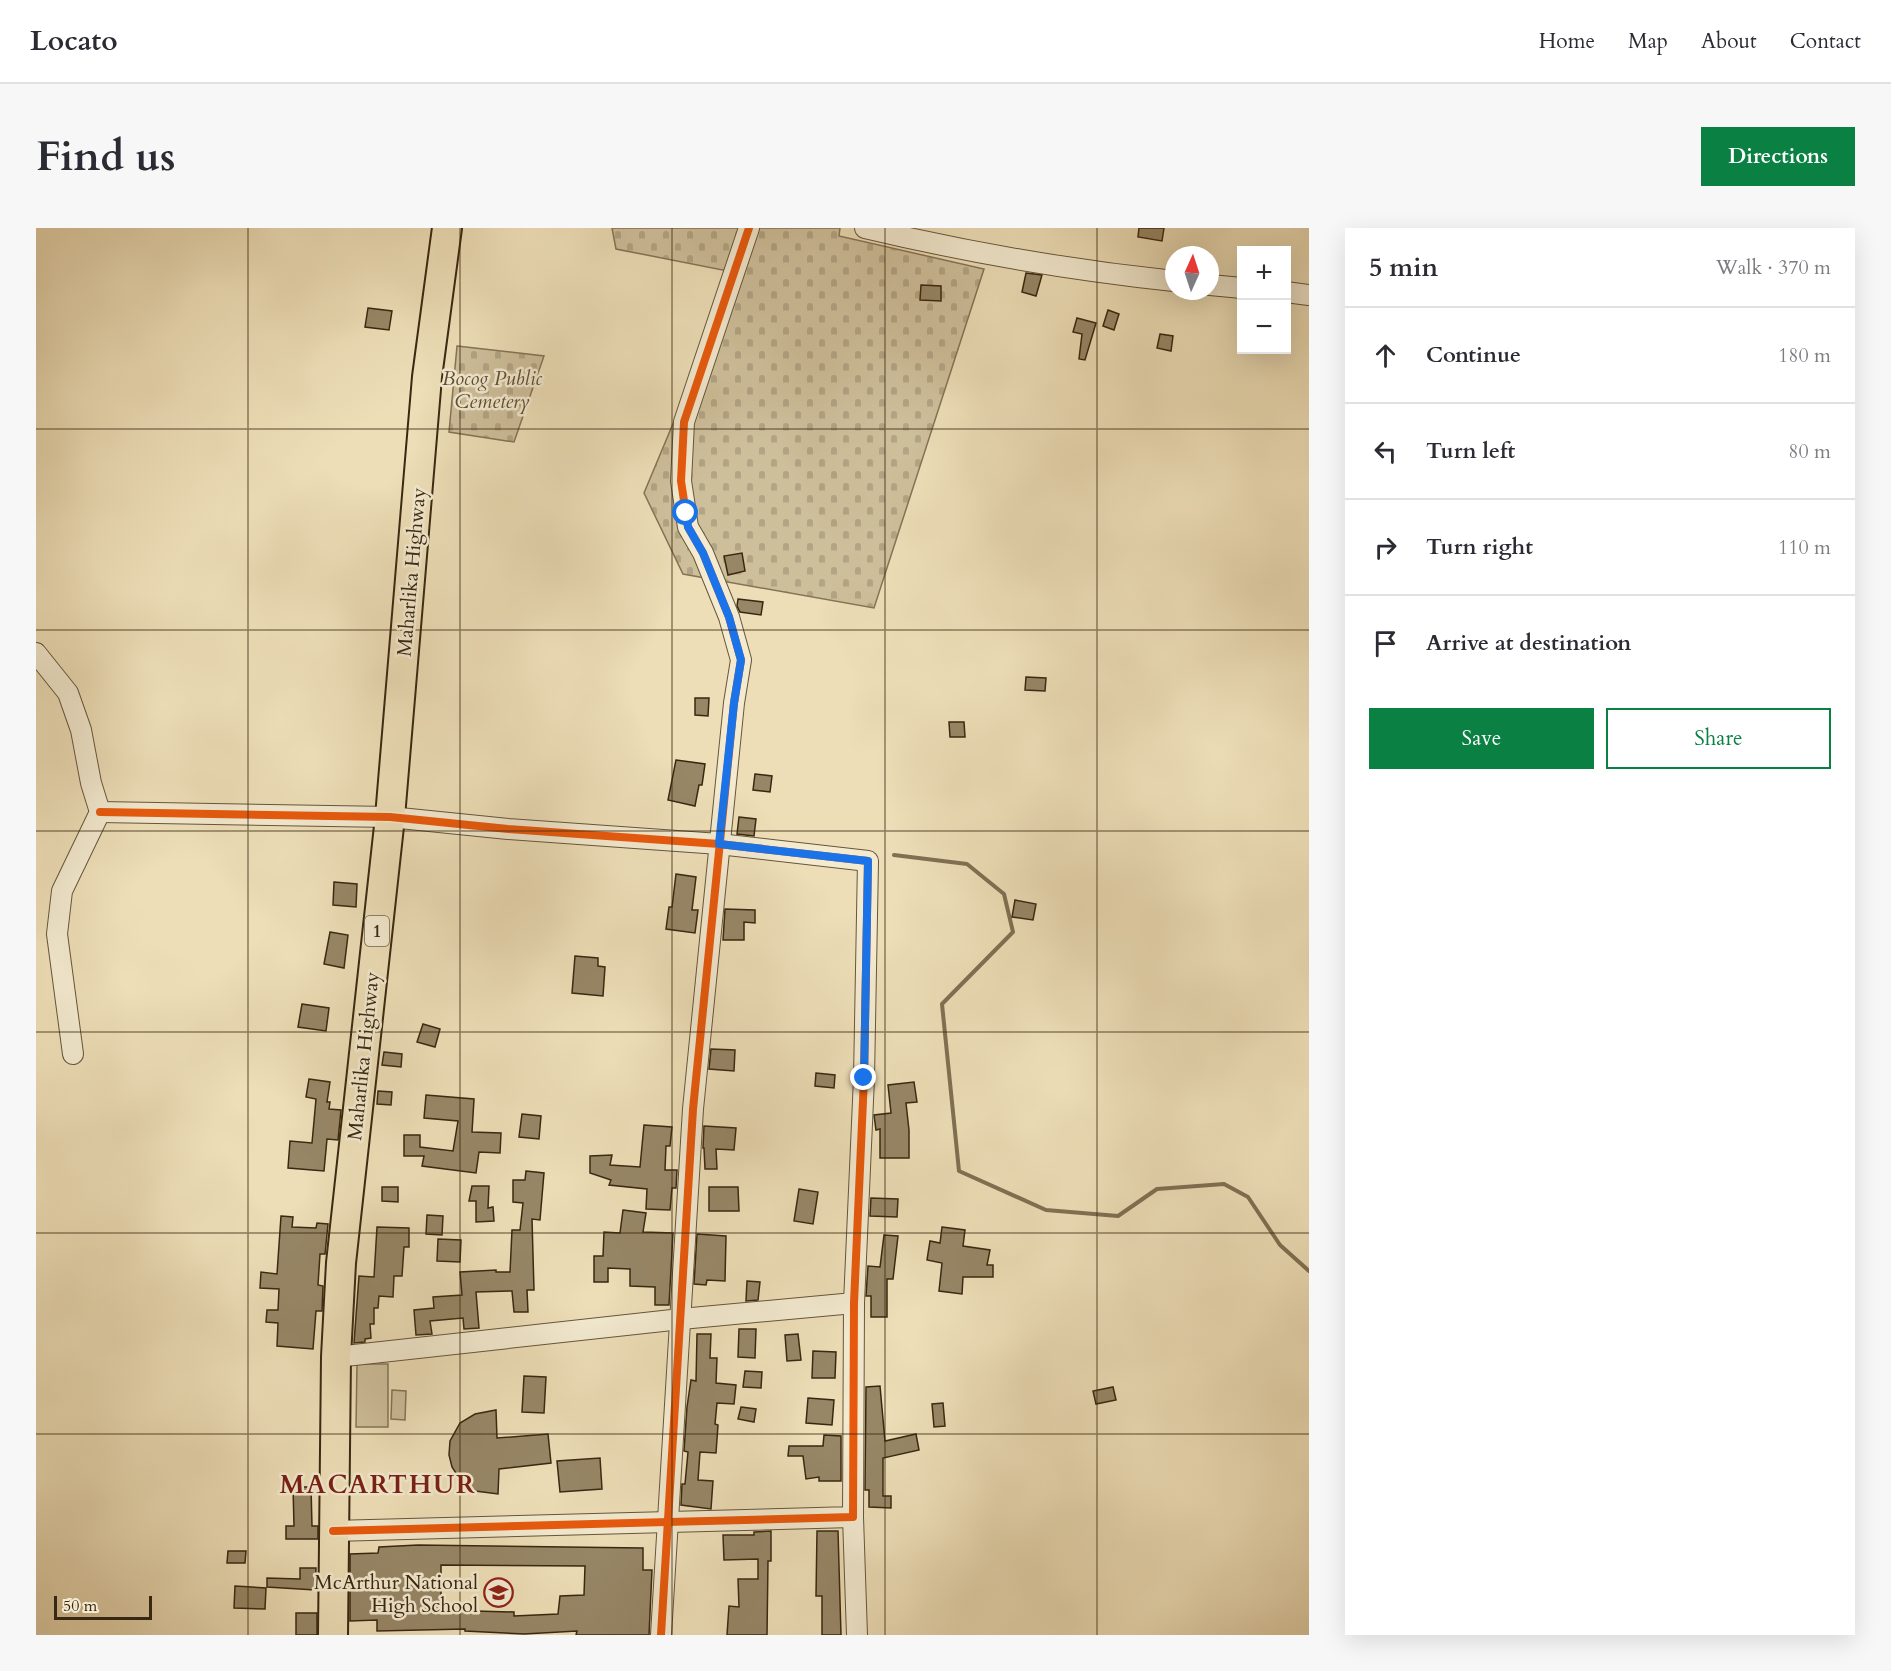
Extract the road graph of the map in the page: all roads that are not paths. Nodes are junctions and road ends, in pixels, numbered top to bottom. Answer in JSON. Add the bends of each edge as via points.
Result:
{"nodes":[{"id":1,"x":447,"y":228,"type":"edge"},
{"id":2,"x":748,"y":228,"type":"edge"},
{"id":3,"x":865,"y":228,"type":"edge"},
{"id":4,"x":1165,"y":280,"type":"edge"},
{"id":5,"x":1219,"y":286,"type":"edge"},
{"id":6,"x":1237,"y":288,"type":"edge"},
{"id":7,"x":1291,"y":293,"type":"edge"},
{"id":8,"x":1309,"y":295,"type":"edge"},
{"id":9,"x":36,"y":653,"type":"edge"},
{"id":10,"x":100,"y":812,"type":"junction"},
{"id":11,"x":390,"y":817,"type":"junction"},
{"id":12,"x":719,"y":844,"type":"junction"},
{"id":13,"x":73,"y":1054,"type":"dead end"},
{"id":14,"x":854,"y":1303,"type":"junction"},
{"id":15,"x":681,"y":1319,"type":"junction"},
{"id":16,"x":336,"y":1357,"type":"junction"},
{"id":17,"x":853,"y":1517,"type":"junction"},
{"id":18,"x":669,"y":1523,"type":"junction"},
{"id":19,"x":333,"y":1531,"type":"junction"},
{"id":20,"x":333,"y":1635,"type":"edge"},
{"id":21,"x":661,"y":1635,"type":"edge"},
{"id":22,"x":857,"y":1635,"type":"edge"}],
"edges":[{"from":1,"to":11,"type":"highway","name":"Maharlika Highway","number":"1","via":[[427,377]]},
{"from":2,"to":12,"type":"street","via":[[684,422],[681,481],[688,527],[729,617],[741,660]]},
{"from":3,"to":4,"type":"street","via":[[927,243]]},
{"from":5,"to":6,"type":"street"},
{"from":7,"to":8,"type":"street"},
{"from":9,"to":10,"type":"street","via":[[68,693]]},
{"from":10,"to":11,"type":"street"},
{"from":10,"to":13,"type":"street","via":[[62,891],[57,934]]},
{"from":11,"to":12,"type":"street"},
{"from":11,"to":16,"type":"highway","name":"Maharlika Highway","number":"1","via":[[341,1263]]},
{"from":12,"to":14,"type":"street","via":[[868,861]]},
{"from":12,"to":15,"type":"street","via":[[693,1109]]},
{"from":14,"to":15,"type":"street"},
{"from":14,"to":17,"type":"street"},
{"from":15,"to":16,"type":"street"},
{"from":15,"to":18,"type":"street"},
{"from":16,"to":19,"type":"highway","name":"Maharlika Highway","number":"1"},
{"from":17,"to":18,"type":"street"},
{"from":17,"to":22,"type":"street"},
{"from":18,"to":19,"type":"street"},
{"from":18,"to":21,"type":"street"},
{"from":19,"to":20,"type":"highway","name":"Maharlika Highway","number":"1"}]}
